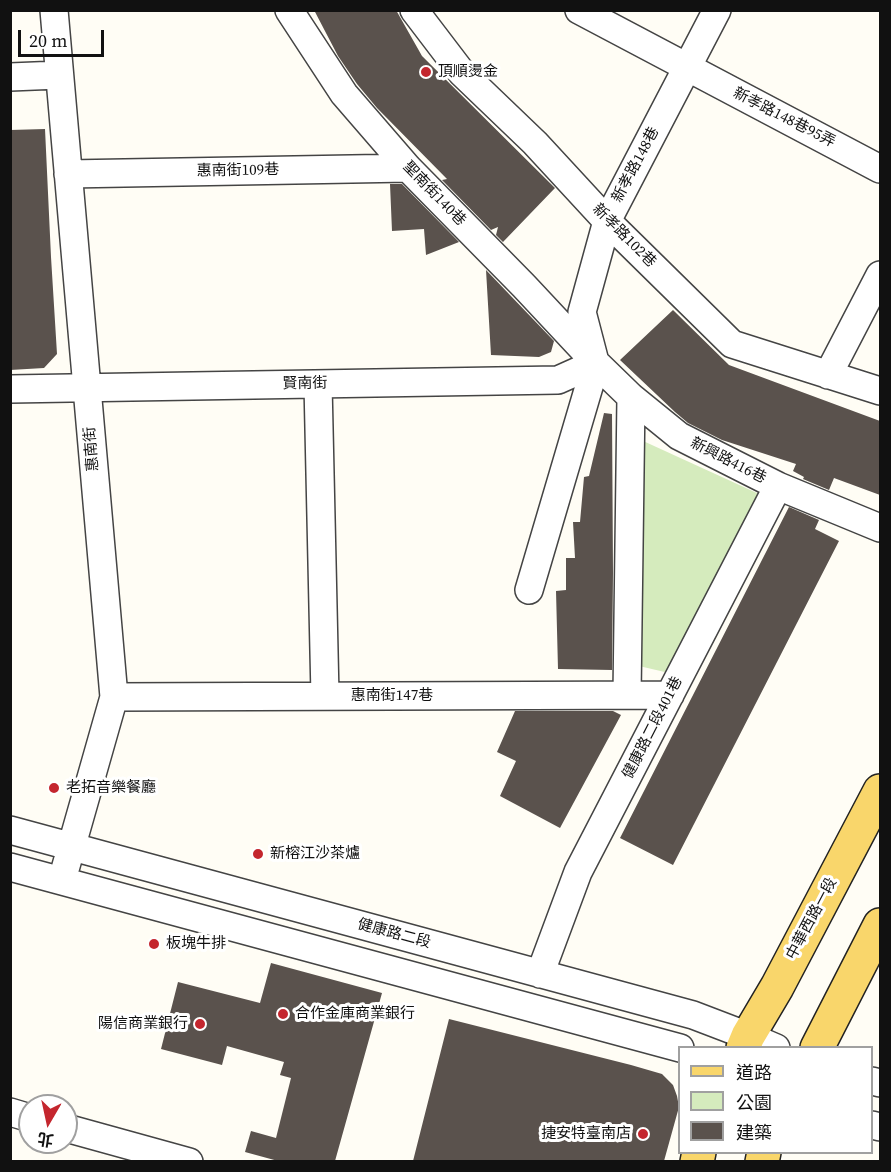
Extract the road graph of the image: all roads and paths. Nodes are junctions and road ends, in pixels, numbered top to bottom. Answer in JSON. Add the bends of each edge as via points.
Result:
{"nodes":[{"id":1,"x":54,"y":10,"type":"edge"},
{"id":2,"x":289,"y":10,"type":"edge"},
{"id":3,"x":414,"y":10,"type":"edge"},
{"id":4,"x":579,"y":10,"type":"edge"},
{"id":5,"x":717,"y":10,"type":"edge"},
{"id":6,"x":687,"y":68,"type":"junction"},
{"id":7,"x":59,"y":75,"type":"junction"},
{"id":8,"x":10,"y":77,"type":"edge"},
{"id":9,"x":408,"y":168,"type":"junction"},
{"id":10,"x":880,"y":169,"type":"edge"},
{"id":11,"x":68,"y":174,"type":"junction"},
{"id":12,"x":607,"y":220,"type":"junction"},
{"id":13,"x":880,"y":275,"type":"edge"},
{"id":14,"x":596,"y":363,"type":"junction"},
{"id":15,"x":828,"y":375,"type":"junction"},
{"id":16,"x":318,"y":384,"type":"junction"},
{"id":17,"x":87,"y":387,"type":"junction"},
{"id":18,"x":10,"y":389,"type":"edge"},
{"id":19,"x":880,"y":391,"type":"edge"},
{"id":20,"x":631,"y":398,"type":"junction"},
{"id":21,"x":778,"y":486,"type":"junction"},
{"id":22,"x":880,"y":528,"type":"edge"},
{"id":23,"x":530,"y":590,"type":"dead end"},
{"id":24,"x":627,"y":695,"type":"junction"},
{"id":25,"x":670,"y":695,"type":"junction"},
{"id":26,"x":325,"y":696,"type":"junction"},
{"id":27,"x":114,"y":697,"type":"junction"},
{"id":28,"x":880,"y":790,"type":"edge"},
{"id":29,"x":10,"y":830,"type":"edge"},
{"id":30,"x":71,"y":847,"type":"junction"},
{"id":31,"x":10,"y":867,"type":"edge"},
{"id":32,"x":62,"y":880,"type":"junction"},
{"id":33,"x":880,"y":925,"type":"edge"},
{"id":34,"x":540,"y":974,"type":"junction"},
{"id":35,"x":756,"y":1043,"type":"edge"},
{"id":36,"x":678,"y":1046,"type":"edge"},
{"id":37,"x":818,"y":1046,"type":"edge"},
{"id":38,"x":78,"y":1131,"type":"edge"},
{"id":39,"x":189,"y":1161,"type":"edge"}],
"edges":[{"from":1,"to":7,"type":"street","name":"惠南街"},
{"from":2,"to":9,"type":"street","name":"聖南街140巷","via":[[344,94]]},
{"from":3,"to":12,"type":"street","name":"新孝路102巷","via":[[462,73]]},
{"from":4,"to":6,"type":"street","name":"新孝路148巷95弄"},
{"from":5,"to":6,"type":"street","name":"新孝路148巷"},
{"from":6,"to":10,"type":"street","name":"新孝路148巷95弄"},
{"from":6,"to":12,"type":"street","name":"新孝路148巷"},
{"from":7,"to":8,"type":"street"},
{"from":7,"to":11,"type":"street","name":"惠南街"},
{"from":9,"to":11,"type":"street","name":"惠南街109巷"},
{"from":9,"to":14,"type":"street","name":"聖南街140巷"},
{"from":11,"to":17,"type":"street","name":"惠南街"},
{"from":12,"to":14,"type":"street","name":"新孝路148巷","via":[[582,312]]},
{"from":12,"to":15,"type":"street","name":"新孝路102巷","via":[[732,344]]},
{"from":13,"to":15,"type":"street"},
{"from":14,"to":16,"type":"street","name":"賢南街","via":[[558,380]]},
{"from":14,"to":20,"type":"street","name":"新興路416巷"},
{"from":14,"to":23,"type":"street"},
{"from":15,"to":19,"type":"street","name":"新孝路102巷"},
{"from":16,"to":17,"type":"street","name":"賢南街"},
{"from":16,"to":26,"type":"street"},
{"from":17,"to":18,"type":"street","name":"賢南街"},
{"from":17,"to":27,"type":"street","name":"惠南街"},
{"from":20,"to":21,"type":"street","name":"新興路416巷","via":[[679,436]]},
{"from":20,"to":24,"type":"street"},
{"from":21,"to":22,"type":"street","name":"新興路416巷"},
{"from":21,"to":25,"type":"street","name":"健康路二段401巷"},
{"from":24,"to":25,"type":"street","name":"惠南街147巷"},
{"from":24,"to":26,"type":"street","name":"惠南街147巷"},
{"from":25,"to":34,"type":"street","name":"健康路二段401巷","via":[[578,872]]},
{"from":26,"to":27,"type":"street","name":"惠南街147巷"},
{"from":27,"to":30,"type":"street","name":"惠南街"},
{"from":28,"to":35,"type":"main road","name":"中華西路一段","via":[[777,987]]},
{"from":29,"to":30,"type":"street","name":"健康路二段"},
{"from":30,"to":32,"type":"street","name":"惠南街"},
{"from":30,"to":34,"type":"street","name":"健康路二段"},
{"from":31,"to":32,"type":"street"},
{"from":32,"to":36,"type":"street"},
{"from":33,"to":37,"type":"main road"},
{"from":34,"to":35,"type":"street","name":"健康路二段","via":[[693,1015]]},
{"from":38,"to":39,"type":"street"}]}
